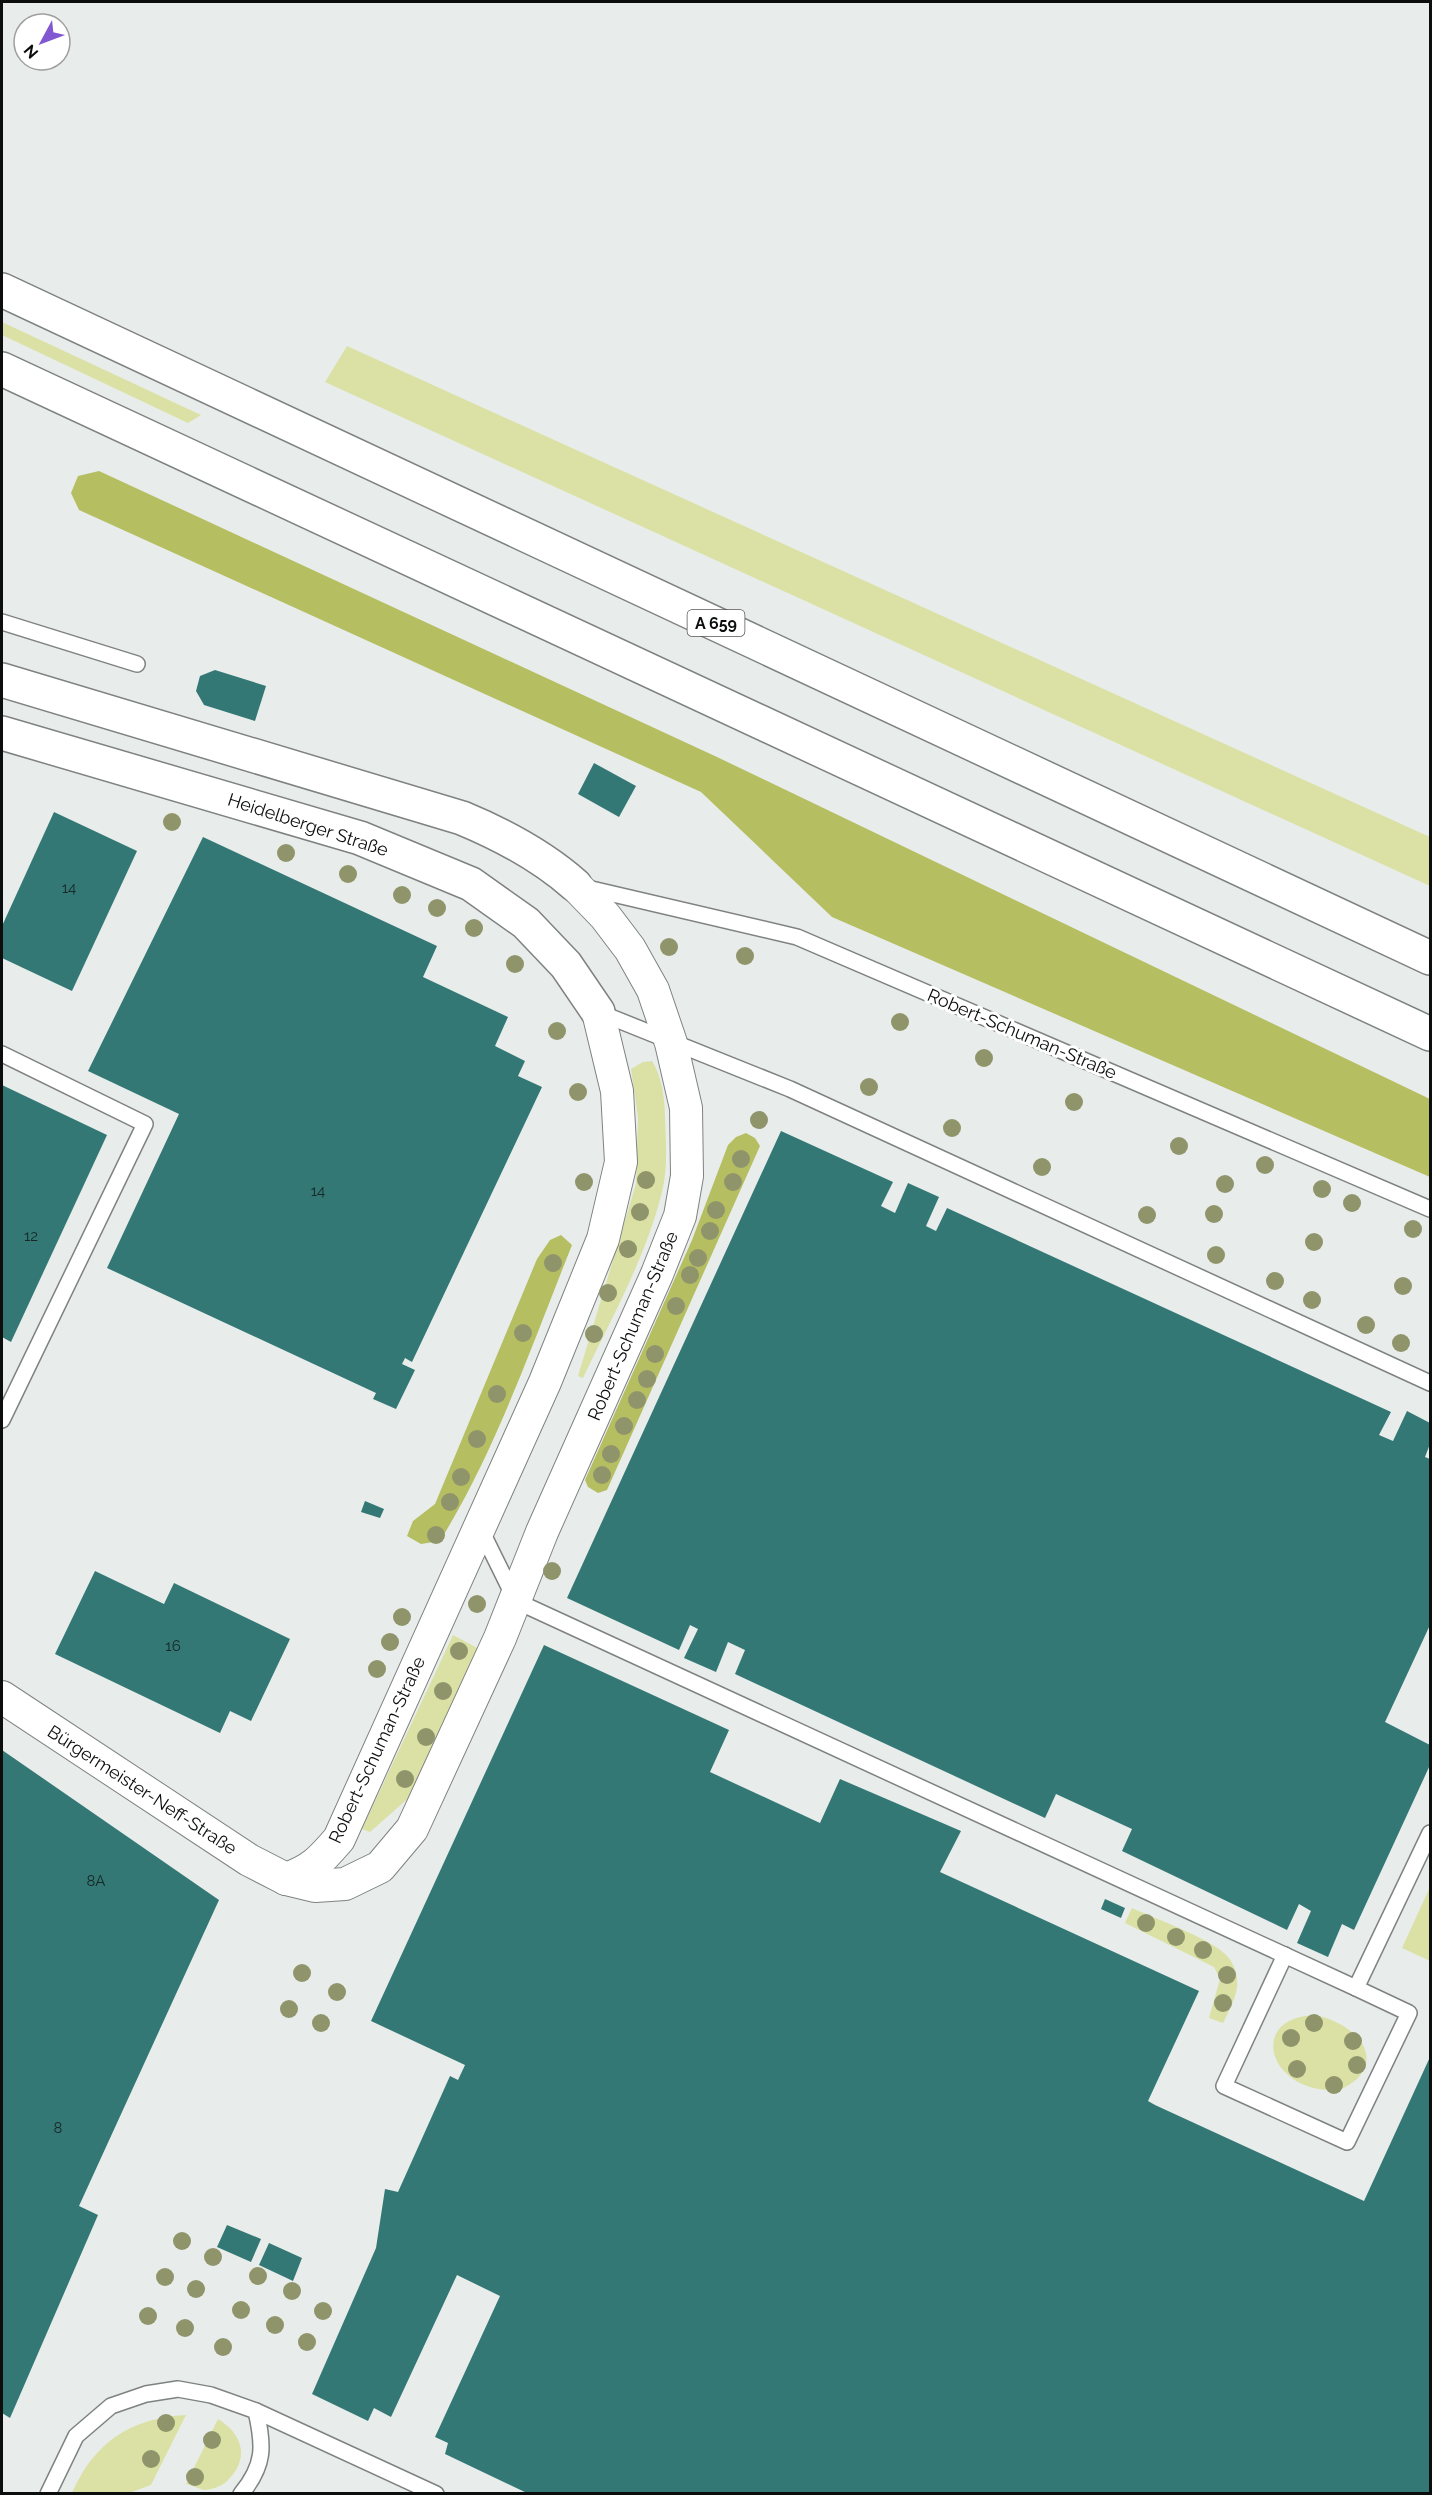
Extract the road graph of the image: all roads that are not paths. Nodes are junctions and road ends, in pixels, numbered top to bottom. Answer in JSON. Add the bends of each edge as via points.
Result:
{"nodes":[{"id":1,"x":2,"y":290,"type":"edge"},
{"id":2,"x":2,"y":369,"type":"edge"},
{"id":3,"x":2,"y":622,"type":"edge"},
{"id":4,"x":137,"y":664,"type":"dead end"},
{"id":5,"x":2,"y":680,"type":"edge"},
{"id":6,"x":2,"y":733,"type":"edge"},
{"id":7,"x":575,"y":885,"type":"junction"},
{"id":8,"x":1431,"y":958,"type":"edge"},
{"id":9,"x":598,"y":1012,"type":"junction"},
{"id":10,"x":1431,"y":1034,"type":"edge"},
{"id":11,"x":671,"y":1043,"type":"junction"},
{"id":12,"x":2,"y":1054,"type":"edge"},
{"id":13,"x":1431,"y":1209,"type":"edge"},
{"id":14,"x":1431,"y":1383,"type":"edge"},
{"id":15,"x":2,"y":1420,"type":"edge"},
{"id":16,"x":479,"y":1526,"type":"junction"},
{"id":17,"x":516,"y":1601,"type":"junction"},
{"id":18,"x":2,"y":1697,"type":"edge"},
{"id":19,"x":1431,"y":1833,"type":"edge"},
{"id":20,"x":286,"y":1879,"type":"junction"},
{"id":21,"x":1286,"y":1955,"type":"junction"},
{"id":22,"x":1356,"y":1988,"type":"junction"},
{"id":23,"x":256,"y":2411,"type":"junction"},
{"id":24,"x":48,"y":2493,"type":"edge"},
{"id":25,"x":241,"y":2493,"type":"edge"},
{"id":26,"x":436,"y":2493,"type":"edge"}],
"edges":[{"from":1,"to":8,"type":"main road","number":"A 659"},
{"from":2,"to":10,"type":"main road"},
{"from":3,"to":4,"type":"lane"},
{"from":5,"to":7,"type":"main road","via":[[462,818],[520,846]]},
{"from":6,"to":9,"type":"main road","name":"Heidelberger Straße","via":[[360,838],[471,884],[526,923],[567,966]]},
{"from":7,"to":11,"type":"street","name":"Robert-Schuman-Straße","via":[[630,949],[653,990]]},
{"from":7,"to":13,"type":"lane","name":"Robert-Schuman-Straße","via":[[797,937]]},
{"from":9,"to":11,"type":"lane"},
{"from":9,"to":16,"type":"street","name":"Robert-Schuman-Straße","via":[[617,1092],[621,1162],[603,1239],[545,1382]]},
{"from":11,"to":14,"type":"lane","via":[[790,1089]]},
{"from":11,"to":17,"type":"street","name":"Robert-Schuman-Straße","via":[[686,1108],[687,1176],[680,1216],[542,1532]]},
{"from":12,"to":15,"type":"lane","via":[[145,1124]]},
{"from":16,"to":17,"type":"lane"},
{"from":16,"to":20,"type":"street","name":"Robert-Schuman-Straße","via":[[339,1839],[320,1862]]},
{"from":17,"to":20,"type":"street","name":"Robert-Schuman-Straße","via":[[412,1829],[380,1867],[345,1884],[315,1886]]},
{"from":17,"to":21,"type":"lane"},
{"from":18,"to":20,"type":"street","name":"Bürgermeister-Neff-Straße","via":[[249,1860]]},
{"from":19,"to":22,"type":"lane"},
{"from":21,"to":22,"type":"lane"},
{"from":21,"to":22,"type":"lane","via":[[1224,2086],[1347,2142],[1409,2013]]},
{"from":23,"to":24,"type":"lane","via":[[211,2395],[178,2389],[146,2394],[111,2406],[76,2436]]},
{"from":23,"to":25,"type":"lane","via":[[262,2440],[256,2476]]},
{"from":23,"to":26,"type":"lane"}]}
